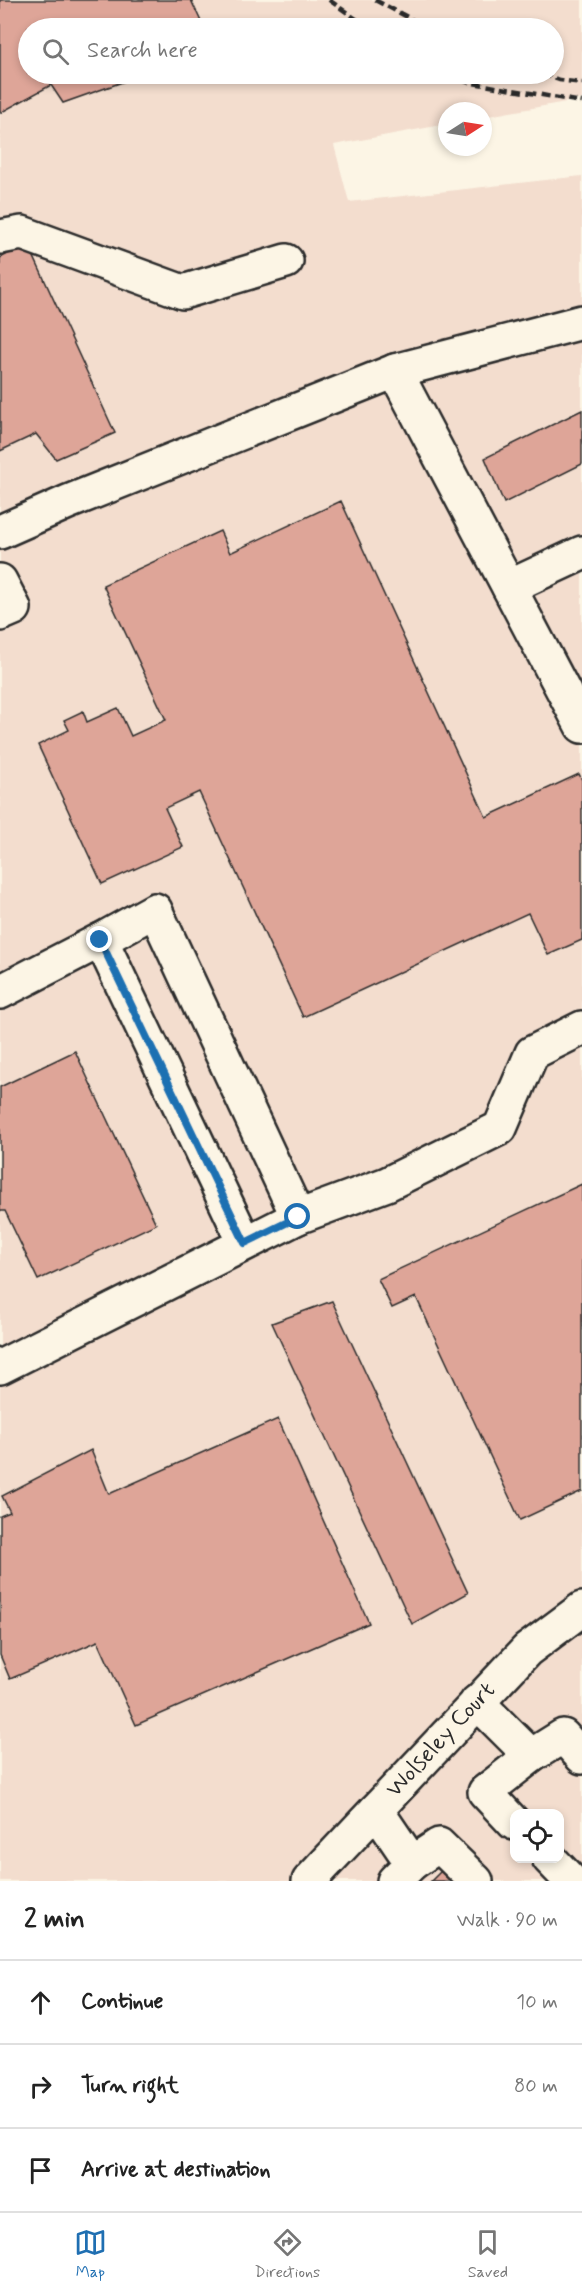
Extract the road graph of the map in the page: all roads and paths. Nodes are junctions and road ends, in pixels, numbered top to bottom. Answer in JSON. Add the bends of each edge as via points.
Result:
{"nodes":[{"id":1,"x":0,"y":237,"type":"edge"},
{"id":2,"x":286,"y":261,"type":"dead end"},
{"id":3,"x":582,"y":322,"type":"edge"},
{"id":4,"x":395,"y":371,"type":"junction"},
{"id":5,"x":0,"y":532,"type":"edge"},
{"id":6,"x":582,"y":553,"type":"edge"},
{"id":7,"x":0,"y":581,"type":"edge"},
{"id":8,"x":509,"y":587,"type":"junction"},
{"id":9,"x":0,"y":614,"type":"edge"},
{"id":10,"x":582,"y":726,"type":"edge"},
{"id":11,"x":100,"y":940,"type":"junction"},
{"id":12,"x":0,"y":992,"type":"edge"},
{"id":13,"x":582,"y":1028,"type":"edge"},
{"id":14,"x":298,"y":1217,"type":"junction"},
{"id":15,"x":245,"y":1243,"type":"junction"},
{"id":16,"x":0,"y":1366,"type":"edge"},
{"id":17,"x":582,"y":1609,"type":"edge"},
{"id":18,"x":477,"y":1702,"type":"junction"},
{"id":19,"x":531,"y":1756,"type":"junction"},
{"id":20,"x":582,"y":1757,"type":"edge"},
{"id":21,"x":376,"y":1810,"type":"junction"},
{"id":22,"x":510,"y":1819,"type":"edge"},
{"id":23,"x":403,"y":1872,"type":"edge"},
{"id":24,"x":309,"y":1881,"type":"edge"},
{"id":25,"x":476,"y":1881,"type":"edge"}],
"edges":[{"from":1,"to":2,"type":"street","via":[[22,233],[183,292]]},
{"from":3,"to":4,"type":"street"},
{"from":4,"to":5,"type":"street"},
{"from":4,"to":8,"type":"street"},
{"from":6,"to":8,"type":"street"},
{"from":7,"to":9,"type":"street","via":[[14,608]]},
{"from":8,"to":10,"type":"street"},
{"from":11,"to":12,"type":"street"},
{"from":11,"to":14,"type":"street","via":[[155,910]]},
{"from":11,"to":15,"type":"street"},
{"from":13,"to":14,"type":"street","via":[[532,1053],[500,1128],[387,1184]]},
{"from":14,"to":15,"type":"street"},
{"from":15,"to":16,"type":"street"},
{"from":17,"to":18,"type":"street","name":"Wolseley Court","via":[[527,1650]]},
{"from":18,"to":19,"type":"street"},
{"from":18,"to":21,"type":"street","name":"Wolseley Court"},
{"from":19,"to":20,"type":"street","via":[[563,1736]]},
{"from":19,"to":22,"type":"street","via":[[485,1792]]},
{"from":21,"to":23,"type":"street"},
{"from":21,"to":24,"type":"street","name":"Wolseley Court"},
{"from":23,"to":25,"type":"street","via":[[439,1845]]}]}
